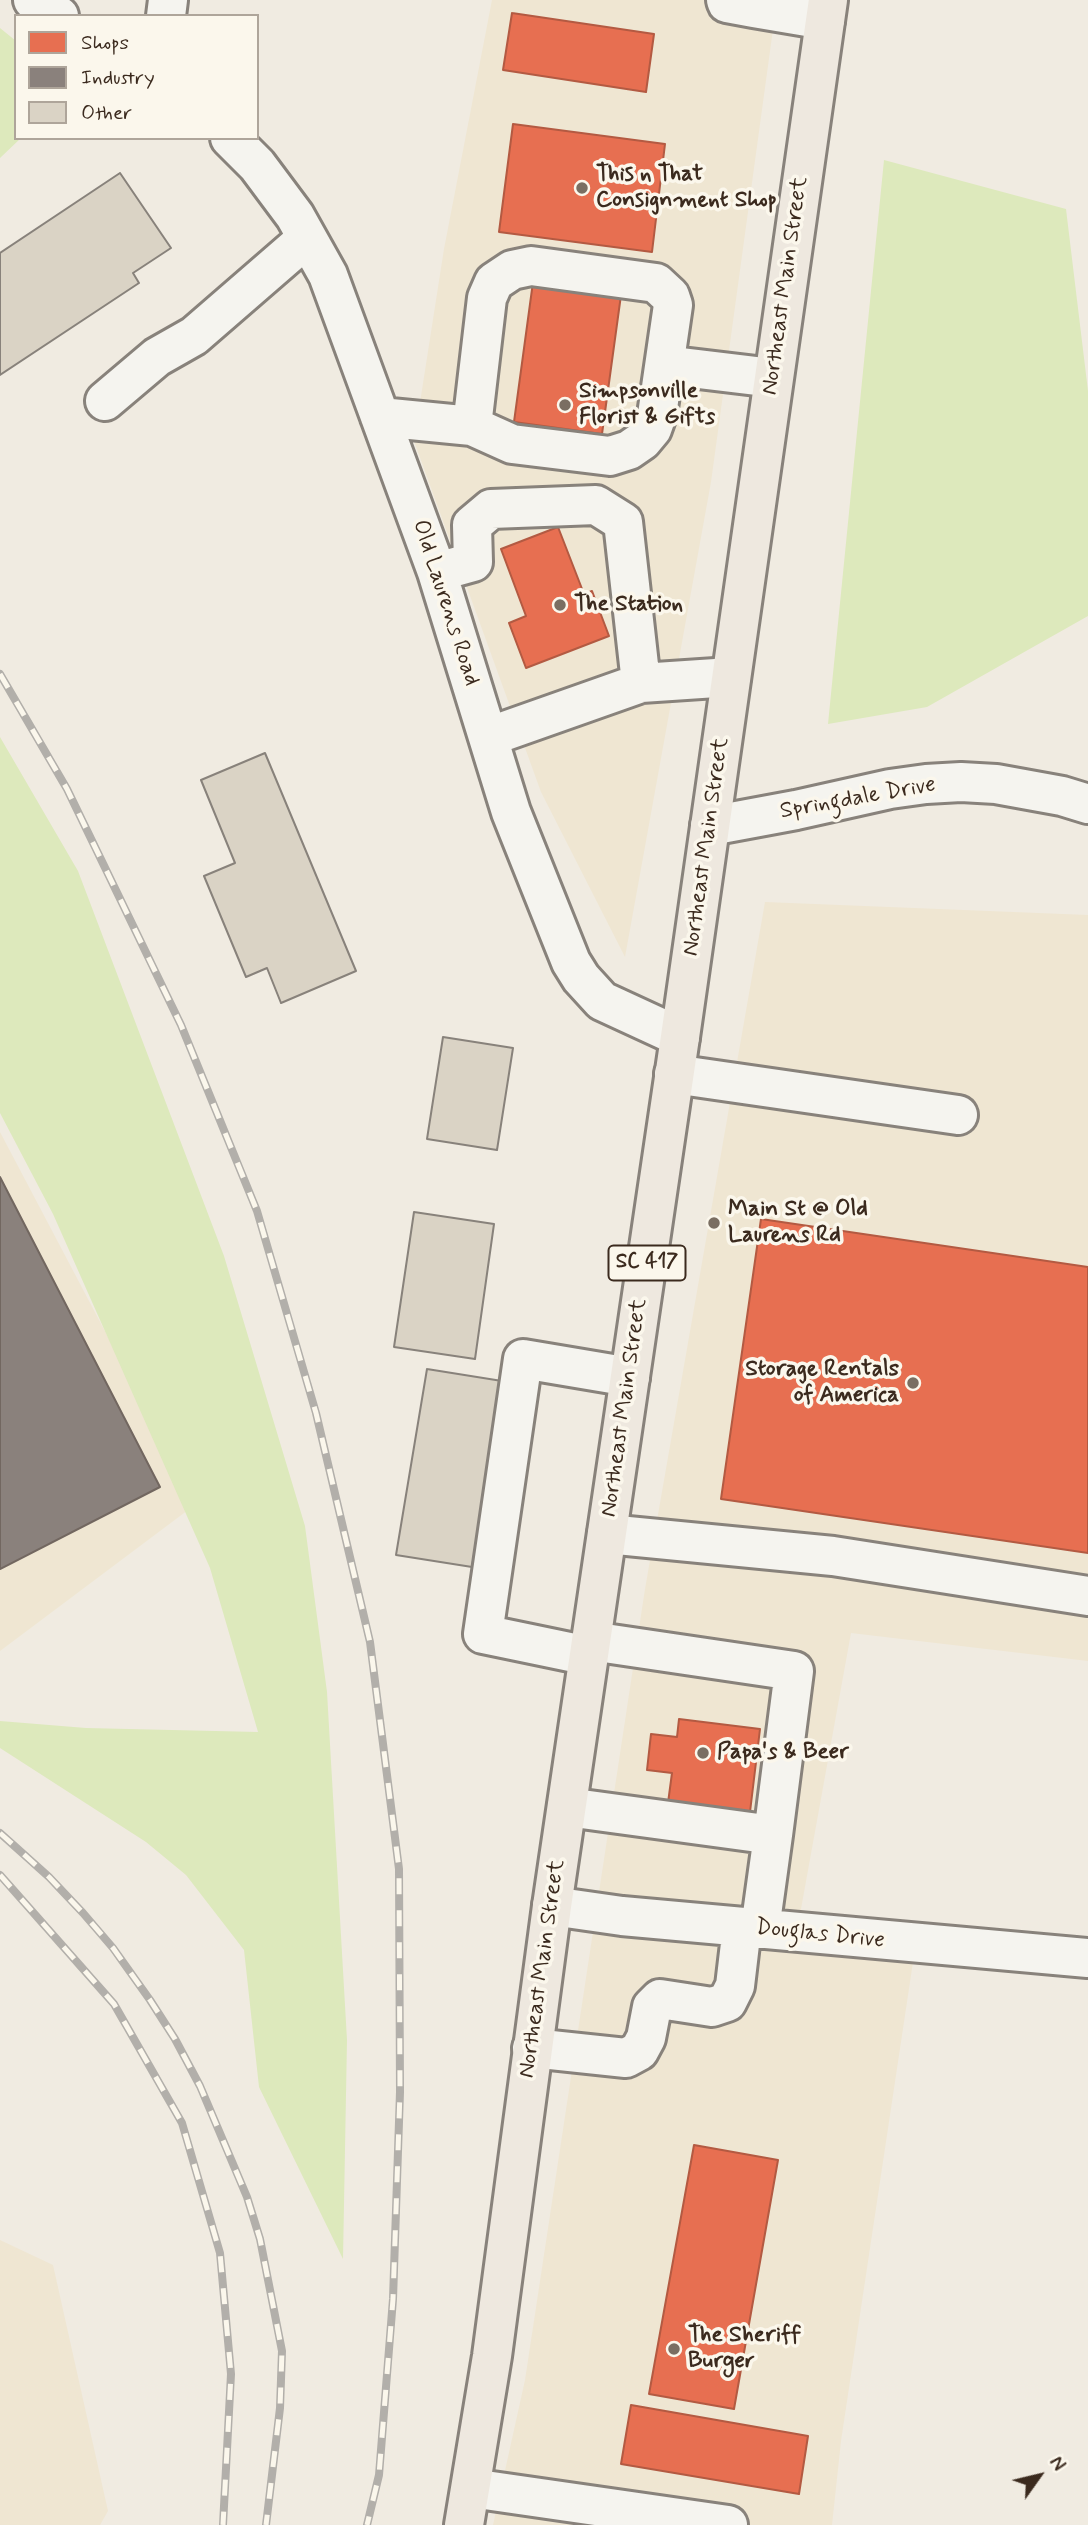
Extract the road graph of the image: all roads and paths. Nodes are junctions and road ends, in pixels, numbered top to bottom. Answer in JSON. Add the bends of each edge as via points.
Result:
{"nodes":[{"id":1,"x":33,"y":0,"type":"edge"},
{"id":2,"x":726,"y":0,"type":"edge"},
{"id":3,"x":826,"y":10,"type":"edge"},
{"id":4,"x":57,"y":14,"type":"edge"},
{"id":5,"x":232,"y":140,"type":"edge"},
{"id":6,"x":307,"y":237,"type":"junction"},
{"id":7,"x":665,"y":366,"type":"junction"},
{"id":8,"x":773,"y":378,"type":"junction"},
{"id":9,"x":105,"y":401,"type":"dead end"},
{"id":10,"x":380,"y":418,"type":"junction"},
{"id":11,"x":472,"y":426,"type":"junction"},
{"id":12,"x":437,"y":572,"type":"junction"},
{"id":13,"x":731,"y":677,"type":"junction"},
{"id":14,"x":640,"y":683,"type":"junction"},
{"id":15,"x":488,"y":737,"type":"junction"},
{"id":16,"x":1088,"y":804,"type":"edge"},
{"id":17,"x":710,"y":826,"type":"junction"},
{"id":18,"x":680,"y":1037,"type":"junction"},
{"id":19,"x":674,"y":1074,"type":"junction"},
{"id":20,"x":958,"y":1115,"type":"dead end"},
{"id":21,"x":630,"y":1377,"type":"junction"},
{"id":22,"x":607,"y":1534,"type":"junction"},
{"id":23,"x":1088,"y":1597,"type":"edge"},
{"id":24,"x":590,"y":1648,"type":"junction"},
{"id":25,"x":566,"y":1807,"type":"junction"},
{"id":26,"x":773,"y":1835,"type":"junction"},
{"id":27,"x":552,"y":1906,"type":"junction"},
{"id":28,"x":751,"y":1928,"type":"junction"},
{"id":29,"x":1088,"y":1958,"type":"edge"},
{"id":30,"x":532,"y":2048,"type":"junction"},
{"id":31,"x":471,"y":2488,"type":"junction"},
{"id":32,"x":464,"y":2525,"type":"edge"},
{"id":33,"x":728,"y":2525,"type":"edge"}],
"edges":[{"from":1,"to":4,"type":"street"},
{"from":2,"to":3,"type":"street","via":[[754,9]]},
{"from":3,"to":8,"type":"main road","name":"Northeast Main Street","number":"SC 417"},
{"from":5,"to":6,"type":"street","name":"Old Laurens Road","via":[[257,165]]},
{"from":6,"to":9,"type":"street","via":[[194,336],[157,357]]},
{"from":6,"to":10,"type":"street","name":"Old Laurens Road","via":[[333,288]]},
{"from":7,"to":8,"type":"street"},
{"from":7,"to":11,"type":"street","via":[[652,429],[629,450],[610,456],[512,444]]},
{"from":7,"to":11,"type":"street","via":[[673,304],[664,288],[656,283],[531,266],[512,270],[494,282],[487,298]]},
{"from":8,"to":13,"type":"main road","name":"Northeast Main Street","number":"SC 417"},
{"from":10,"to":11,"type":"street"},
{"from":10,"to":12,"type":"street","name":"Old Laurens Road"},
{"from":12,"to":14,"type":"street","via":[[473,562],[472,524],[491,509],[596,505],[623,522]]},
{"from":12,"to":15,"type":"street","name":"Old Laurens Road"},
{"from":13,"to":14,"type":"street"},
{"from":13,"to":17,"type":"main road","name":"Northeast Main Street","number":"SC 417"},
{"from":14,"to":15,"type":"street"},
{"from":15,"to":18,"type":"street","name":"Old Laurens Road","via":[[532,867],[581,978],[602,1001]]},
{"from":16,"to":17,"type":"street","name":"Springdale Drive","via":[[996,784],[926,784]]},
{"from":17,"to":18,"type":"main road","name":"Northeast Main Street","number":"SC 417"},
{"from":18,"to":19,"type":"main road","name":"Northeast Main Street","number":"SC 417"},
{"from":19,"to":20,"type":"street"},
{"from":19,"to":21,"type":"main road","name":"Northeast Main Street","number":"SC 417"},
{"from":21,"to":22,"type":"main road","name":"Northeast Main Street","number":"SC 417"},
{"from":21,"to":24,"type":"street","via":[[523,1359],[483,1634]]},
{"from":22,"to":23,"type":"street","via":[[834,1556]]},
{"from":22,"to":24,"type":"main road","name":"Northeast Main Street","number":"SC 417"},
{"from":24,"to":25,"type":"main road","name":"Northeast Main Street","number":"SC 417"},
{"from":24,"to":26,"type":"street","via":[[794,1671]]},
{"from":25,"to":26,"type":"street"},
{"from":25,"to":27,"type":"main road","name":"Northeast Main Street","number":"SC 417"},
{"from":26,"to":28,"type":"street"},
{"from":27,"to":28,"type":"street","name":"Douglas Drive"},
{"from":27,"to":30,"type":"main road","name":"Northeast Main Street","number":"SC 417"},
{"from":28,"to":29,"type":"street","name":"Douglas Drive"},
{"from":28,"to":30,"type":"street","via":[[727,2002],[712,2007],[660,1999],[652,2007],[639,2051],[626,2058]]},
{"from":30,"to":31,"type":"main road","name":"Northeast Main Street","number":"SC 417"},
{"from":31,"to":32,"type":"main road","name":"Northeast Main Street","number":"SC 417"},
{"from":31,"to":33,"type":"street"}]}
